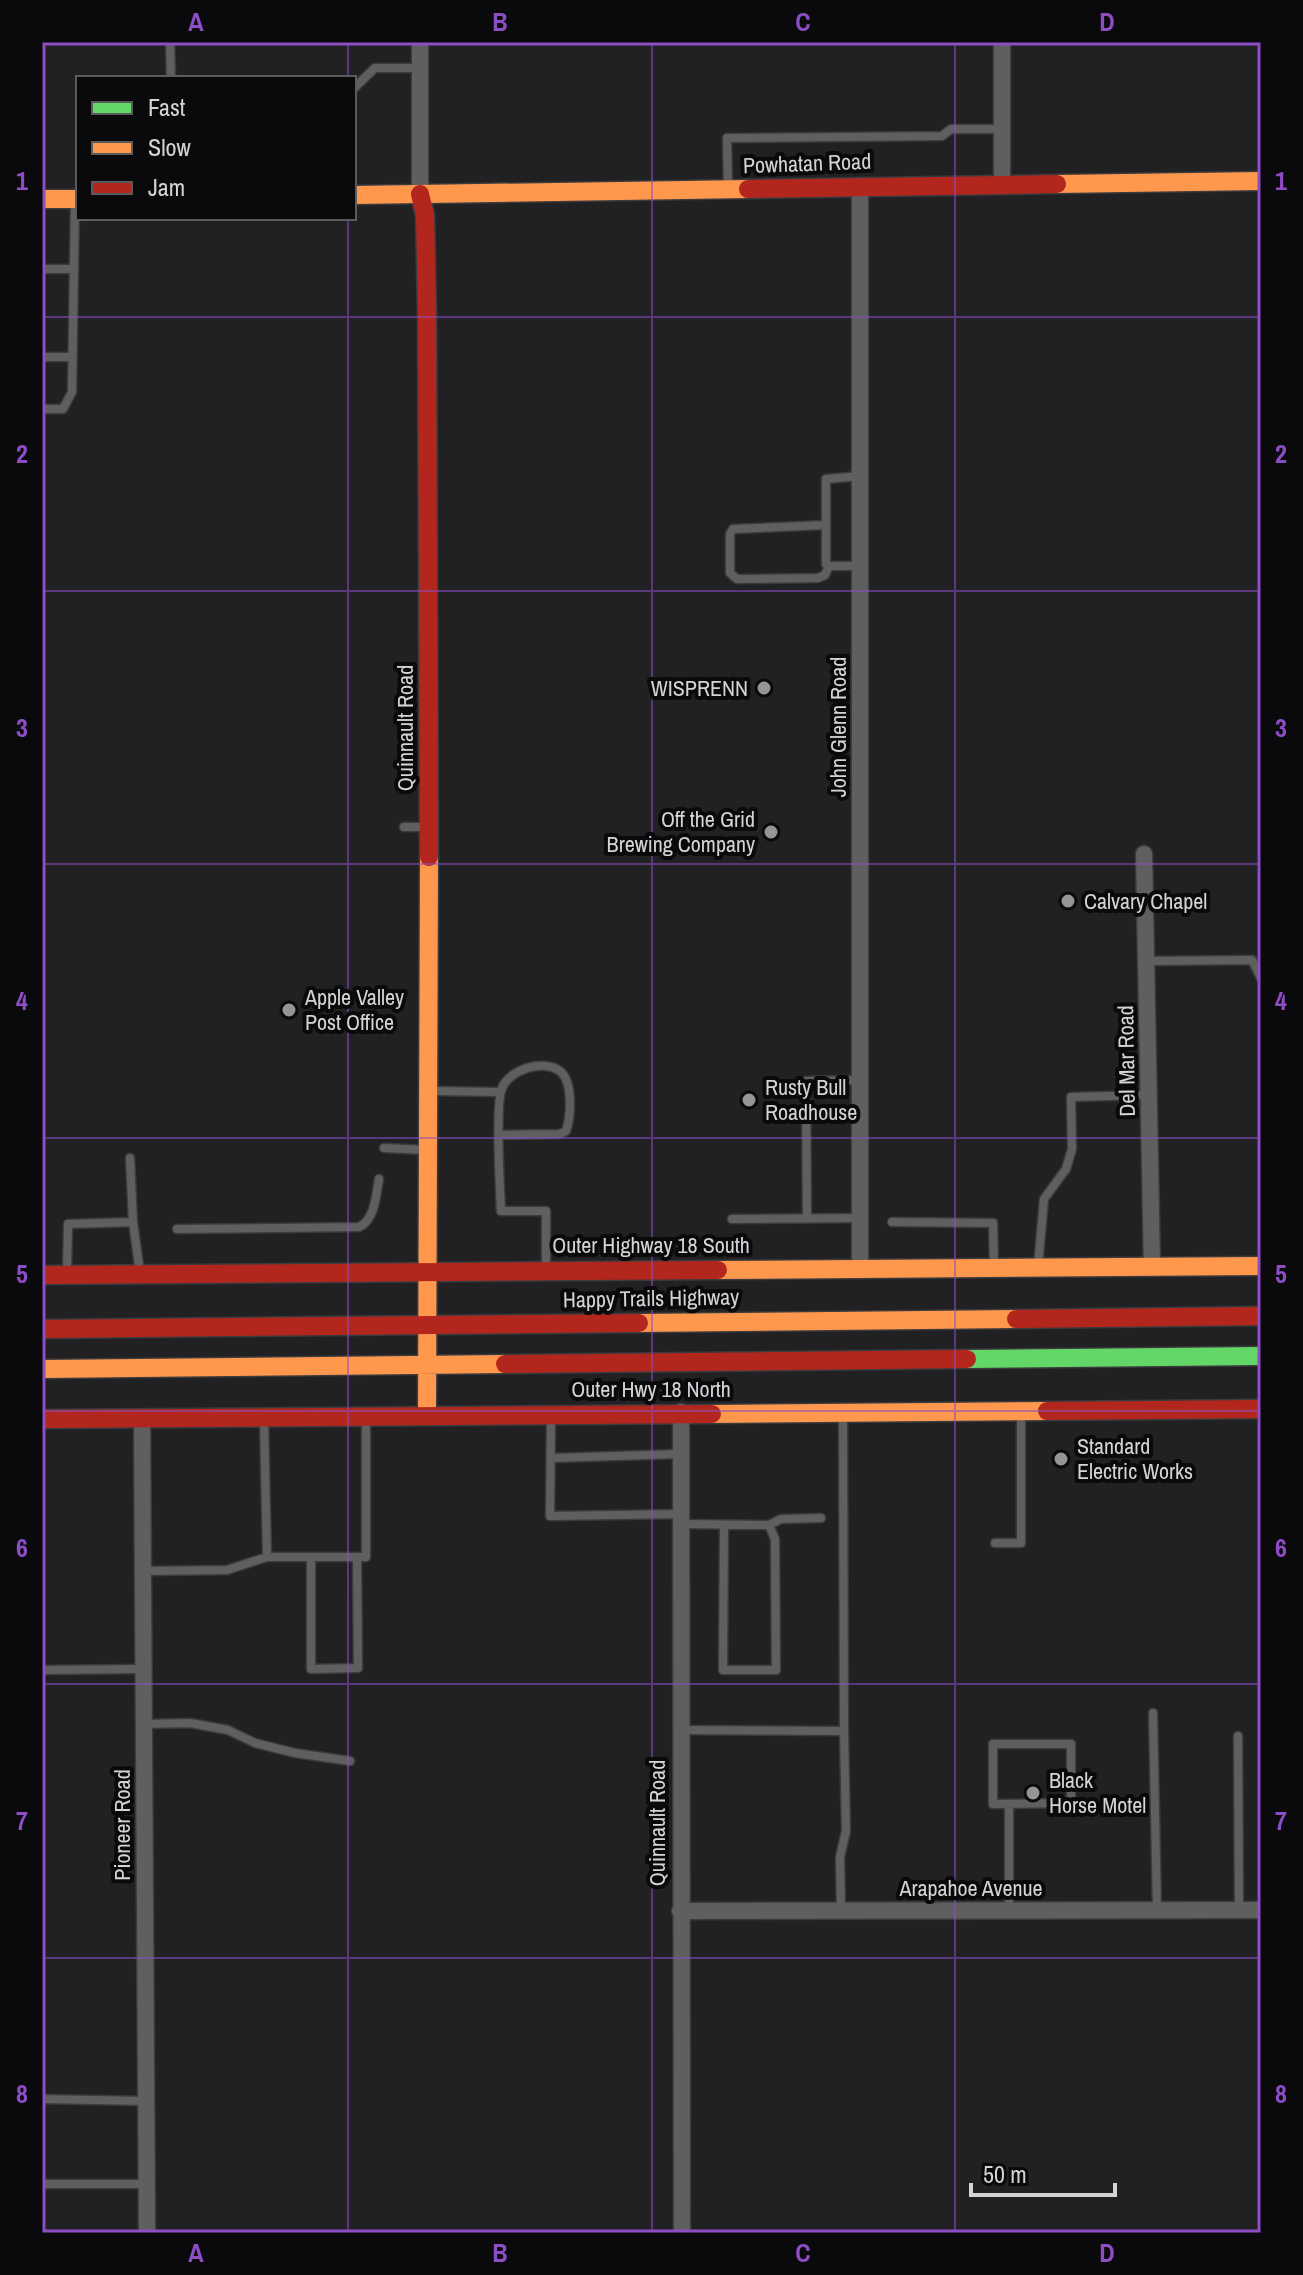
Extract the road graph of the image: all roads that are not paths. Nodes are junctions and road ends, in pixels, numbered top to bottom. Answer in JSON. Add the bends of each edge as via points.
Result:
{"nodes":[{"id":1,"x":170,"y":42,"type":"edge"},
{"id":2,"x":420,"y":42,"type":"edge"},
{"id":3,"x":1002,"y":42,"type":"edge"},
{"id":4,"x":420,"y":68,"type":"junction"},
{"id":5,"x":171,"y":76,"type":"edge"},
{"id":6,"x":356,"y":86,"type":"edge"},
{"id":7,"x":1002,"y":129,"type":"junction"},
{"id":8,"x":1261,"y":181,"type":"edge"},
{"id":9,"x":1002,"y":184,"type":"junction"},
{"id":10,"x":860,"y":186,"type":"junction"},
{"id":11,"x":729,"y":190,"type":"junction"},
{"id":12,"x":420,"y":194,"type":"junction"},
{"id":13,"x":356,"y":195,"type":"edge"},
{"id":14,"x":42,"y":199,"type":"edge"},
{"id":15,"x":76,"y":199,"type":"edge"},
{"id":16,"x":42,"y":269,"type":"edge"},
{"id":17,"x":74,"y":269,"type":"junction"},
{"id":18,"x":42,"y":357,"type":"edge"},
{"id":19,"x":72,"y":357,"type":"junction"},
{"id":20,"x":42,"y":409,"type":"edge"},
{"id":21,"x":860,"y":476,"type":"junction"},
{"id":22,"x":825,"y":525,"type":"junction"},
{"id":23,"x":829,"y":566,"type":"junction"},
{"id":24,"x":860,"y":566,"type":"junction"},
{"id":25,"x":404,"y":827,"type":"dead end"},
{"id":26,"x":429,"y":827,"type":"junction"},
{"id":27,"x":1144,"y":854,"type":"dead end"},
{"id":28,"x":1146,"y":961,"type":"junction"},
{"id":29,"x":1261,"y":978,"type":"edge"},
{"id":30,"x":860,"y":1080,"type":"junction"},
{"id":31,"x":429,"y":1091,"type":"junction"},
{"id":32,"x":500,"y":1092,"type":"junction"},
{"id":33,"x":1149,"y":1095,"type":"junction"},
{"id":34,"x":500,"y":1135,"type":"junction"},
{"id":35,"x":384,"y":1148,"type":"dead end"},
{"id":36,"x":429,"y":1150,"type":"junction"},
{"id":37,"x":130,"y":1158,"type":"dead end"},
{"id":38,"x":379,"y":1179,"type":"dead end"},
{"id":39,"x":860,"y":1218,"type":"junction"},
{"id":40,"x":732,"y":1219,"type":"dead end"},
{"id":41,"x":807,"y":1219,"type":"junction"},
{"id":42,"x":133,"y":1222,"type":"junction"},
{"id":43,"x":892,"y":1222,"type":"dead end"},
{"id":44,"x":177,"y":1229,"type":"dead end"},
{"id":45,"x":1261,"y":1266,"type":"edge"},
{"id":46,"x":994,"y":1267,"type":"junction"},
{"id":47,"x":1038,"y":1267,"type":"junction"},
{"id":48,"x":1152,"y":1267,"type":"junction"},
{"id":49,"x":860,"y":1268,"type":"junction"},
{"id":50,"x":546,"y":1270,"type":"junction"},
{"id":51,"x":428,"y":1271,"type":"junction"},
{"id":52,"x":140,"y":1274,"type":"junction"},
{"id":53,"x":42,"y":1275,"type":"edge"},
{"id":54,"x":67,"y":1275,"type":"junction"},
{"id":55,"x":1261,"y":1316,"type":"edge"},
{"id":56,"x":429,"y":1325,"type":"junction"},
{"id":57,"x":42,"y":1329,"type":"edge"},
{"id":58,"x":1261,"y":1356,"type":"edge"},
{"id":59,"x":427,"y":1364,"type":"junction"},
{"id":60,"x":42,"y":1369,"type":"edge"},
{"id":61,"x":1261,"y":1409,"type":"edge"},
{"id":62,"x":1021,"y":1410,"type":"junction"},
{"id":63,"x":681,"y":1412,"type":"junction"},
{"id":64,"x":843,"y":1412,"type":"junction"},
{"id":65,"x":551,"y":1413,"type":"junction"},
{"id":66,"x":427,"y":1414,"type":"junction"},
{"id":67,"x":366,"y":1415,"type":"junction"},
{"id":68,"x":264,"y":1416,"type":"junction"},
{"id":69,"x":142,"y":1418,"type":"junction"},
{"id":70,"x":42,"y":1419,"type":"edge"},
{"id":71,"x":681,"y":1454,"type":"junction"},
{"id":72,"x":551,"y":1458,"type":"junction"},
{"id":73,"x":821,"y":1518,"type":"dead end"},
{"id":74,"x":681,"y":1519,"type":"junction"},
{"id":75,"x":724,"y":1525,"type":"junction"},
{"id":76,"x":769,"y":1525,"type":"junction"},
{"id":77,"x":995,"y":1543,"type":"dead end"},
{"id":78,"x":267,"y":1557,"type":"junction"},
{"id":79,"x":311,"y":1557,"type":"junction"},
{"id":80,"x":357,"y":1557,"type":"junction"},
{"id":81,"x":143,"y":1571,"type":"junction"},
{"id":82,"x":143,"y":1669,"type":"junction"},
{"id":83,"x":42,"y":1670,"type":"edge"},
{"id":84,"x":1153,"y":1713,"type":"dead end"},
{"id":85,"x":143,"y":1724,"type":"junction"},
{"id":86,"x":681,"y":1730,"type":"junction"},
{"id":87,"x":844,"y":1731,"type":"junction"},
{"id":88,"x":1238,"y":1736,"type":"dead end"},
{"id":89,"x":350,"y":1761,"type":"dead end"},
{"id":90,"x":1009,"y":1804,"type":"junction"},
{"id":91,"x":1009,"y":1910,"type":"junction"},
{"id":92,"x":1157,"y":1910,"type":"junction"},
{"id":93,"x":1239,"y":1910,"type":"junction"},
{"id":94,"x":1261,"y":1910,"type":"edge"},
{"id":95,"x":680,"y":1911,"type":"junction"},
{"id":96,"x":841,"y":1911,"type":"junction"},
{"id":97,"x":42,"y":2099,"type":"edge"},
{"id":98,"x":146,"y":2101,"type":"junction"},
{"id":99,"x":42,"y":2184,"type":"edge"},
{"id":100,"x":147,"y":2184,"type":"junction"},
{"id":101,"x":147,"y":2233,"type":"edge"},
{"id":102,"x":682,"y":2233,"type":"edge"}],
"edges":[{"from":1,"to":5,"type":"lane"},
{"from":2,"to":4,"type":"street","name":"Quinnault Road"},
{"from":3,"to":7,"type":"street"},
{"from":4,"to":6,"type":"lane","via":[[375,68]]},
{"from":4,"to":12,"type":"street","name":"Quinnault Road"},
{"from":7,"to":9,"type":"street"},
{"from":7,"to":11,"type":"lane","via":[[951,129],[942,136],[727,138]]},
{"from":8,"to":9,"type":"street","name":"Powhatan Road"},
{"from":9,"to":10,"type":"street","name":"Powhatan Road"},
{"from":10,"to":11,"type":"street","name":"Powhatan Road"},
{"from":10,"to":21,"type":"street","name":"John Glenn Road"},
{"from":11,"to":12,"type":"street","name":"Powhatan Road"},
{"from":12,"to":13,"type":"street","name":"Powhatan Road"},
{"from":12,"to":26,"type":"street","name":"Quinnault Road","via":[[427,311]]},
{"from":14,"to":15,"type":"street"},
{"from":15,"to":17,"type":"lane"},
{"from":16,"to":17,"type":"lane"},
{"from":17,"to":19,"type":"lane"},
{"from":18,"to":19,"type":"lane"},
{"from":19,"to":20,"type":"lane","via":[[72,392],[63,409]]},
{"from":21,"to":22,"type":"lane","via":[[826,479]]},
{"from":21,"to":24,"type":"street","name":"John Glenn Road"},
{"from":22,"to":23,"type":"lane"},
{"from":22,"to":23,"type":"lane","via":[[733,529],[730,573],[737,579],[818,578]]},
{"from":23,"to":24,"type":"lane"},
{"from":24,"to":30,"type":"street","name":"John Glenn Road"},
{"from":25,"to":26,"type":"lane"},
{"from":26,"to":31,"type":"street","name":"Quinnault Road"},
{"from":27,"to":28,"type":"street","name":"Del Mar Road"},
{"from":28,"to":29,"type":"lane","via":[[1252,960]]},
{"from":28,"to":33,"type":"street","name":"Del Mar Road"},
{"from":30,"to":39,"type":"street","name":"John Glenn Road"},
{"from":30,"to":41,"type":"lane","via":[[806,1081]]},
{"from":31,"to":32,"type":"lane"},
{"from":31,"to":36,"type":"street","name":"Quinnault Road"},
{"from":32,"to":34,"type":"lane"},
{"from":32,"to":34,"type":"lane","via":[[508,1078],[529,1067],[556,1069],[564,1074],[569,1092],[566,1131]]},
{"from":33,"to":47,"type":"lane","via":[[1071,1097],[1072,1149],[1066,1169],[1044,1199]]},
{"from":33,"to":48,"type":"street","name":"Del Mar Road"},
{"from":34,"to":50,"type":"lane","via":[[501,1211],[546,1211]]},
{"from":35,"to":36,"type":"lane"},
{"from":36,"to":51,"type":"street","name":"Quinnault Road"},
{"from":37,"to":42,"type":"lane"},
{"from":38,"to":44,"type":"lane","via":[[370,1217],[359,1227]]},
{"from":39,"to":41,"type":"lane"},
{"from":39,"to":49,"type":"street","name":"John Glenn Road"},
{"from":40,"to":41,"type":"lane"},
{"from":42,"to":52,"type":"lane"},
{"from":42,"to":54,"type":"lane","via":[[68,1224]]},
{"from":43,"to":46,"type":"lane","via":[[993,1223]]},
{"from":45,"to":48,"type":"street","name":"Outer Highway 18 South"},
{"from":46,"to":47,"type":"street","name":"Outer Highway 18 South"},
{"from":46,"to":49,"type":"street","name":"Outer Highway 18 South"},
{"from":47,"to":48,"type":"street","name":"Outer Highway 18 South"},
{"from":49,"to":50,"type":"street","name":"Outer Highway 18 South"},
{"from":50,"to":51,"type":"street","name":"Outer Highway 18 South"},
{"from":51,"to":52,"type":"street","name":"Outer Highway 18 South"},
{"from":51,"to":56,"type":"street","name":"Quinnault Road"},
{"from":52,"to":54,"type":"street","name":"Outer Highway 18 South"},
{"from":53,"to":54,"type":"street","name":"Outer Highway 18 South"},
{"from":55,"to":56,"type":"street","name":"Happy Trails Highway"},
{"from":56,"to":57,"type":"street","name":"Happy Trails Highway"},
{"from":56,"to":59,"type":"street","name":"Quinnault Road"},
{"from":58,"to":59,"type":"street"},
{"from":59,"to":60,"type":"street"},
{"from":59,"to":66,"type":"street","name":"Quinnault Road"},
{"from":61,"to":62,"type":"street","name":"Outer Hwy 18 North"},
{"from":62,"to":64,"type":"street","name":"Outer Hwy 18 North"},
{"from":62,"to":77,"type":"lane","via":[[1021,1543]]},
{"from":63,"to":64,"type":"street","name":"Outer Hwy 18 North"},
{"from":63,"to":65,"type":"street","name":"Outer Hwy 18 North"},
{"from":63,"to":71,"type":"street","name":"Quinnault Road"},
{"from":64,"to":87,"type":"lane"},
{"from":65,"to":66,"type":"street","name":"Outer Hwy 18 North"},
{"from":65,"to":72,"type":"lane"},
{"from":66,"to":67,"type":"street","name":"Outer Hwy 18 North"},
{"from":67,"to":68,"type":"street","name":"Outer Hwy 18 North"},
{"from":67,"to":80,"type":"lane","via":[[366,1557]]},
{"from":68,"to":69,"type":"street","name":"Outer Hwy 18 North"},
{"from":68,"to":78,"type":"lane"},
{"from":69,"to":70,"type":"street","name":"Outer Hwy 18 North"},
{"from":69,"to":81,"type":"street","name":"Pioneer Road"},
{"from":71,"to":72,"type":"lane"},
{"from":71,"to":74,"type":"street","name":"Quinnault Road"},
{"from":72,"to":74,"type":"lane","via":[[550,1516]]},
{"from":73,"to":76,"type":"lane","via":[[781,1519]]},
{"from":74,"to":75,"type":"lane"},
{"from":74,"to":86,"type":"street","name":"Quinnault Road"},
{"from":75,"to":76,"type":"lane"},
{"from":75,"to":76,"type":"lane","via":[[723,1670],[776,1670],[775,1539]]},
{"from":78,"to":79,"type":"lane"},
{"from":78,"to":81,"type":"lane","via":[[227,1570]]},
{"from":79,"to":80,"type":"lane"},
{"from":79,"to":80,"type":"lane","via":[[311,1669],[358,1668]]},
{"from":81,"to":82,"type":"street","name":"Pioneer Road"},
{"from":82,"to":83,"type":"lane"},
{"from":82,"to":85,"type":"street","name":"Pioneer Road"},
{"from":84,"to":92,"type":"lane"},
{"from":85,"to":89,"type":"lane","via":[[203,1725],[295,1753]]},
{"from":85,"to":98,"type":"street","name":"Pioneer Road"},
{"from":86,"to":87,"type":"lane"},
{"from":86,"to":95,"type":"street","name":"Quinnault Road"},
{"from":87,"to":96,"type":"lane"},
{"from":88,"to":93,"type":"lane"},
{"from":90,"to":90,"type":"lane","via":[[993,1804],[993,1744],[1071,1744],[1071,1803]]},
{"from":90,"to":91,"type":"lane"},
{"from":91,"to":92,"type":"street","name":"Arapahoe Avenue"},
{"from":91,"to":96,"type":"street","name":"Arapahoe Avenue"},
{"from":92,"to":93,"type":"street","name":"Arapahoe Avenue"},
{"from":93,"to":94,"type":"street","name":"Arapahoe Avenue"},
{"from":95,"to":96,"type":"street","name":"Arapahoe Avenue"},
{"from":95,"to":102,"type":"street","name":"Quinnault Road"},
{"from":97,"to":98,"type":"lane"},
{"from":98,"to":100,"type":"street","name":"Pioneer Road"},
{"from":99,"to":100,"type":"lane"},
{"from":100,"to":101,"type":"street","name":"Pioneer Road"}]}
